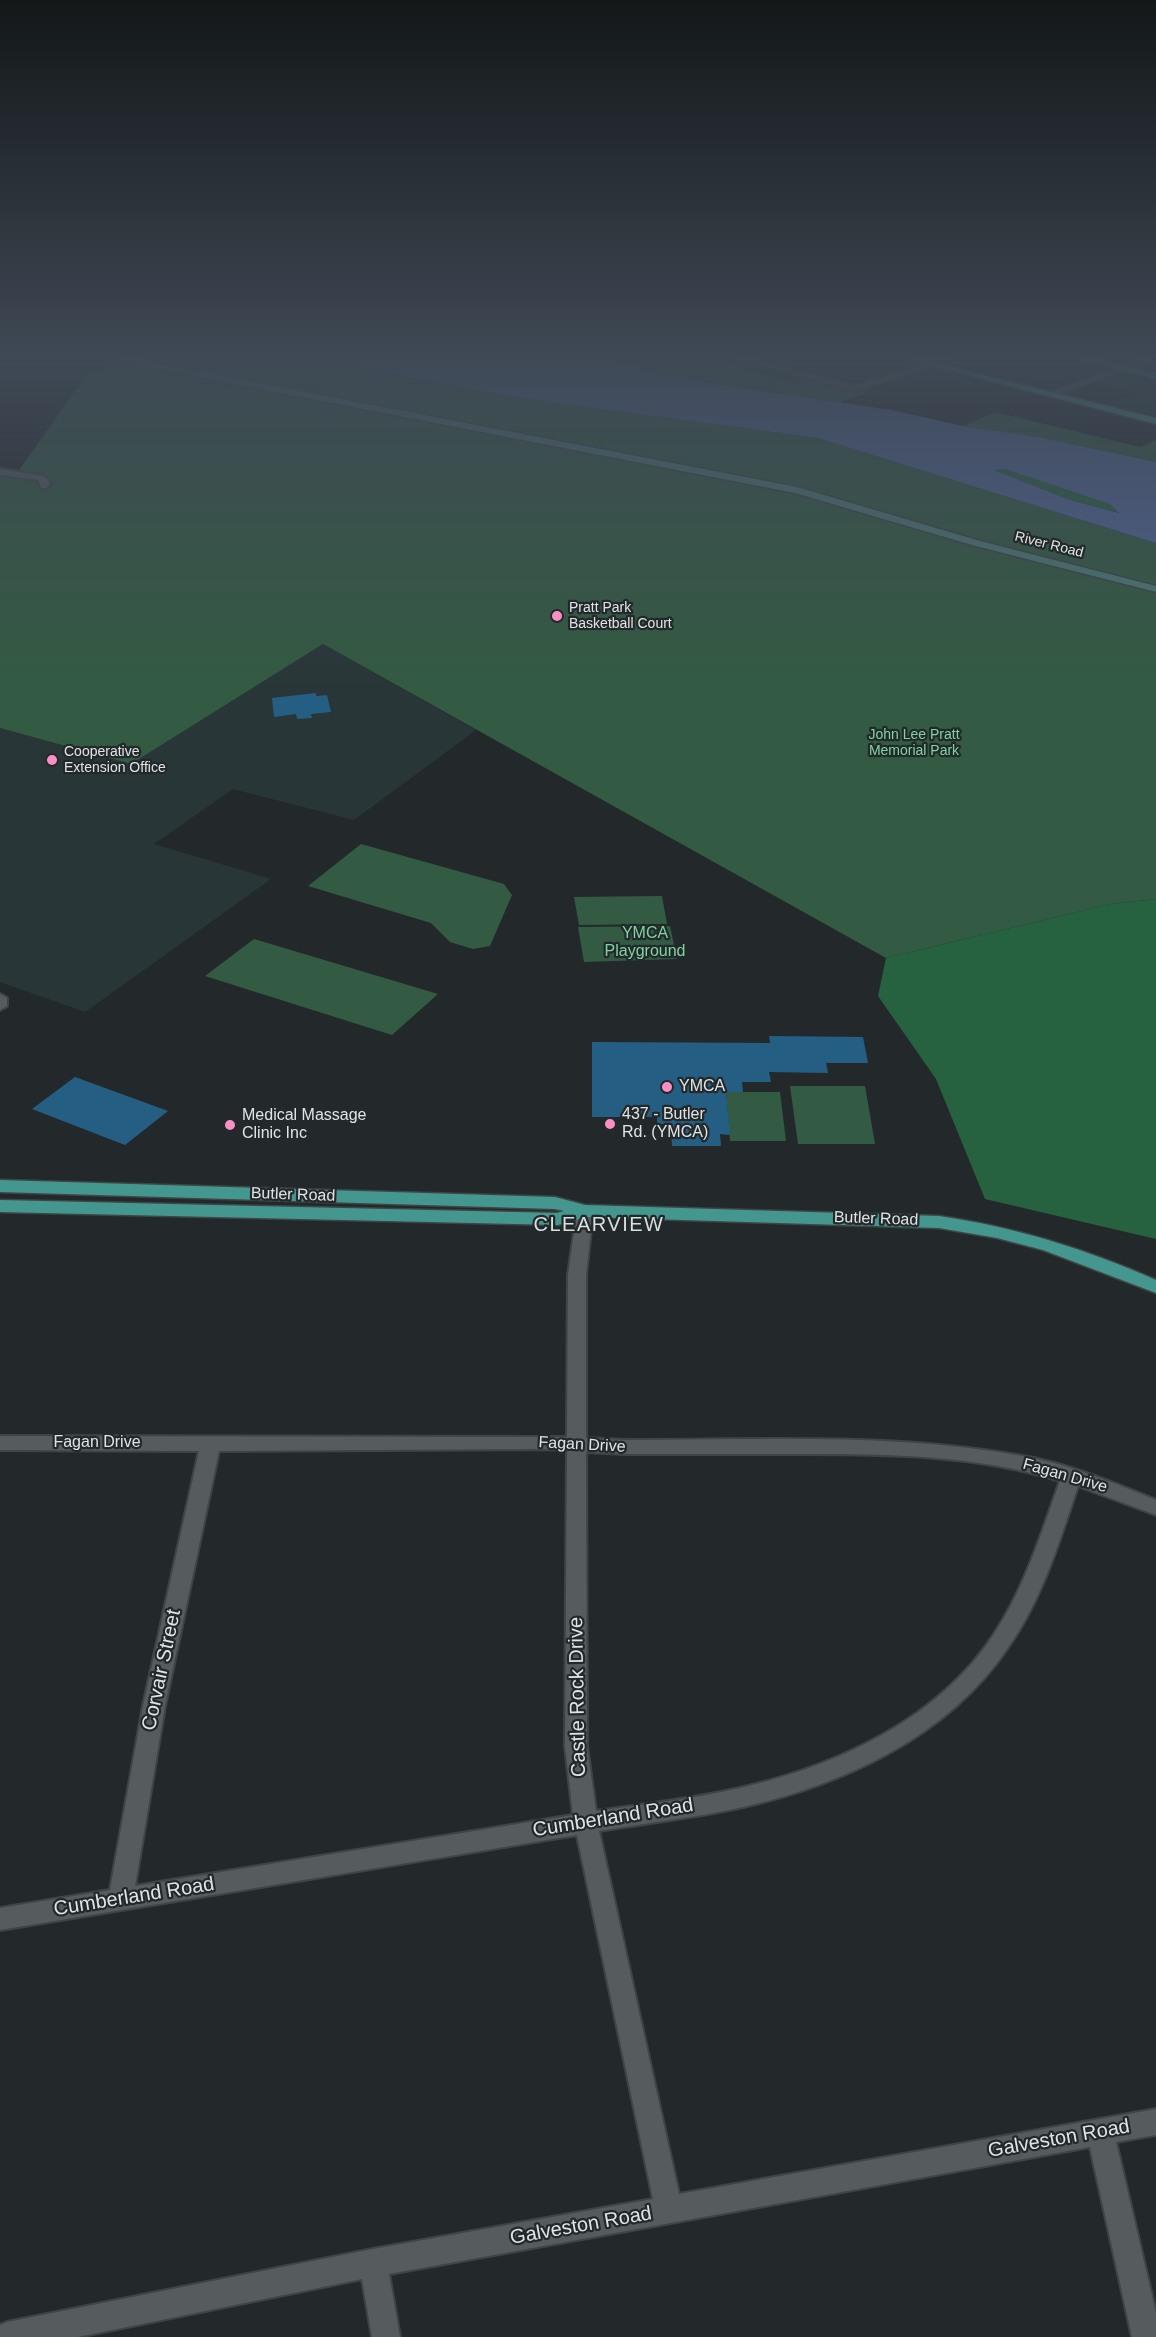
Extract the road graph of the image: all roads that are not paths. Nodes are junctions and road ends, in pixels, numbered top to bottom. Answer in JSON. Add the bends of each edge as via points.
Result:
{"nodes":[{"id":1,"x":689,"y":469,"type":"edge"},
{"id":2,"x":0,"y":472,"type":"edge"},
{"id":3,"x":43,"y":482,"type":"dead end"},
{"id":4,"x":1156,"y":589,"type":"edge"},
{"id":5,"x":0,"y":998,"type":"edge"},
{"id":6,"x":0,"y":1006,"type":"edge"},
{"id":7,"x":0,"y":1186,"type":"edge"},
{"id":8,"x":0,"y":1206,"type":"edge"},
{"id":9,"x":585,"y":1211,"type":"junction"},
{"id":10,"x":1156,"y":1287,"type":"edge"},
{"id":11,"x":0,"y":1443,"type":"edge"},
{"id":12,"x":212,"y":1443,"type":"junction"},
{"id":13,"x":576,"y":1445,"type":"junction"},
{"id":14,"x":1072,"y":1476,"type":"junction"},
{"id":15,"x":1156,"y":1508,"type":"edge"},
{"id":16,"x":586,"y":1823,"type":"junction"},
{"id":17,"x":121,"y":1899,"type":"junction"},
{"id":18,"x":0,"y":1919,"type":"edge"},
{"id":19,"x":1156,"y":2122,"type":"edge"},
{"id":20,"x":1101,"y":2131,"type":"junction"},
{"id":21,"x":669,"y":2210,"type":"junction"},
{"id":22,"x":373,"y":2263,"type":"junction"},
{"id":23,"x":7,"y":2337,"type":"edge"},
{"id":24,"x":386,"y":2337,"type":"edge"},
{"id":25,"x":1147,"y":2337,"type":"edge"}],
"edges":[{"from":1,"to":4,"type":"street","name":"River Road","via":[[797,490],[967,540]]},
{"from":2,"to":3,"type":"street"},
{"from":5,"to":6,"type":"street"},
{"from":7,"to":9,"type":"main road","name":"Butler Road","via":[[555,1203]]},
{"from":8,"to":9,"type":"main road","name":"Butler Road","via":[[558,1219]]},
{"from":9,"to":10,"type":"main road","name":"Butler Road","via":[[891,1219],[983,1228],[1062,1248]]},
{"from":9,"to":13,"type":"street","name":"Castle Rock Drive","via":[[577,1275]]},
{"from":11,"to":12,"type":"street","name":"Fagan Drive"},
{"from":12,"to":13,"type":"street","name":"Fagan Drive"},
{"from":12,"to":17,"type":"street","name":"Corvair Street","via":[[154,1706]]},
{"from":13,"to":14,"type":"street","name":"Fagan Drive","via":[[938,1450],[993,1457]]},
{"from":13,"to":16,"type":"street","name":"Castle Rock Drive","via":[[576,1746]]},
{"from":14,"to":15,"type":"street","name":"Fagan Drive"},
{"from":14,"to":16,"type":"street","name":"Cumberland Road","via":[[1039,1570],[1001,1640],[973,1678],[920,1725],[846,1765],[797,1783],[740,1798]]},
{"from":16,"to":17,"type":"street","name":"Cumberland Road"},
{"from":16,"to":21,"type":"street","name":"Castle Rock Drive"},
{"from":17,"to":18,"type":"street","name":"Cumberland Road"},
{"from":19,"to":20,"type":"street","name":"Galveston Road"},
{"from":20,"to":21,"type":"street","name":"Galveston Road"},
{"from":20,"to":25,"type":"street"},
{"from":21,"to":22,"type":"street","name":"Galveston Road"},
{"from":22,"to":23,"type":"street","name":"Galveston Road"},
{"from":22,"to":24,"type":"street"}]}
